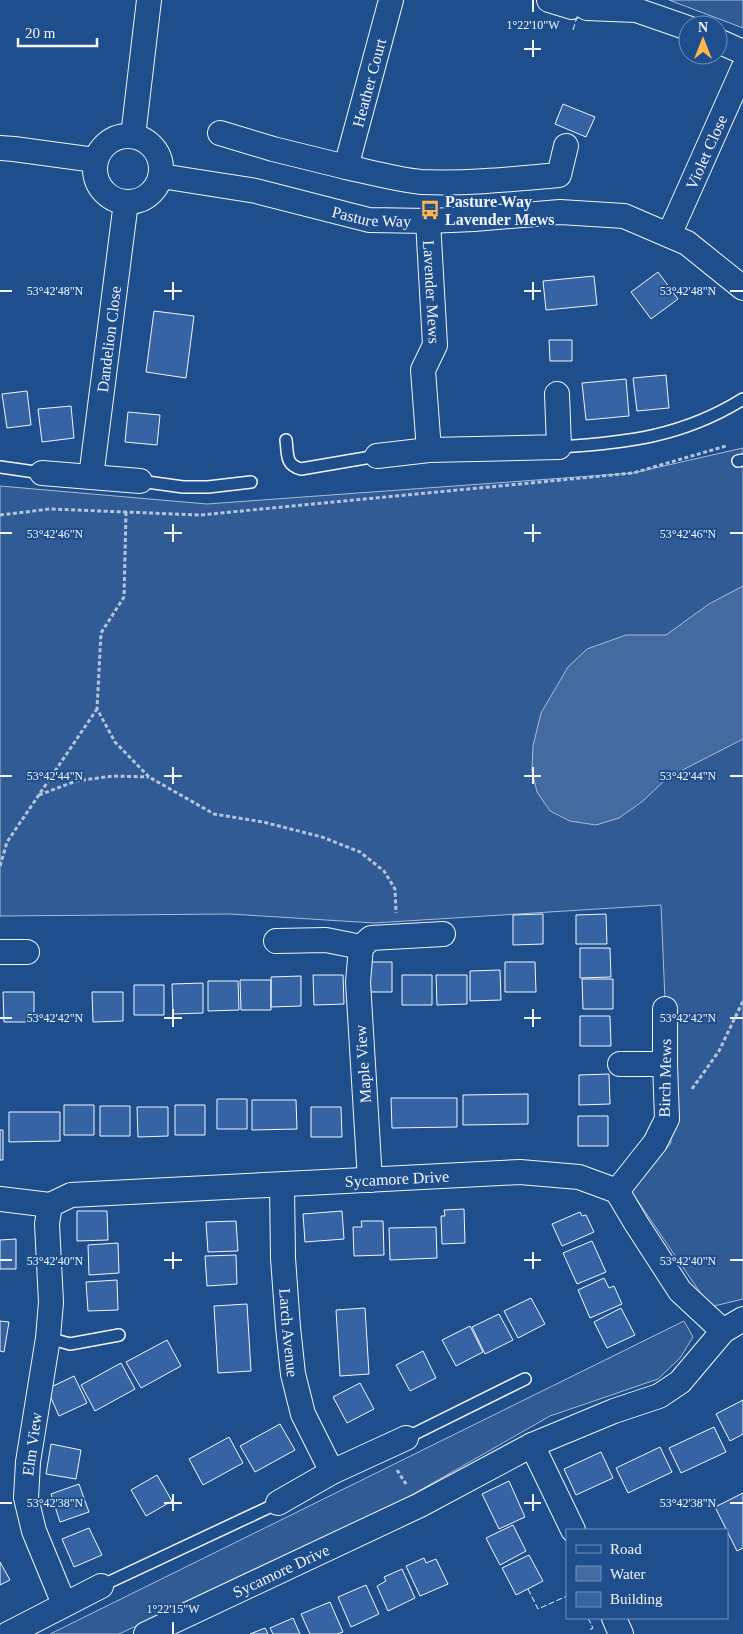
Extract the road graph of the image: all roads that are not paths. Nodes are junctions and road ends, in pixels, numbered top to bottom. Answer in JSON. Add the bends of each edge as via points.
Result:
{"nodes":[{"id":1,"x":149,"y":0,"type":"edge"},
{"id":2,"x":391,"y":0,"type":"edge"},
{"id":3,"x":569,"y":5,"type":"edge"},
{"id":4,"x":678,"y":25,"type":"edge"},
{"id":5,"x":728,"y":45,"type":"edge"},
{"id":6,"x":743,"y":52,"type":"edge"},
{"id":7,"x":743,"y":69,"type":"edge"},
{"id":8,"x":220,"y":133,"type":"dead end"},
{"id":9,"x":133,"y":136,"type":"junction"},
{"id":10,"x":566,"y":146,"type":"dead end"},
{"id":11,"x":0,"y":148,"type":"edge"},
{"id":12,"x":95,"y":160,"type":"junction"},
{"id":13,"x":346,"y":167,"type":"junction"},
{"id":14,"x":161,"y":176,"type":"junction"},
{"id":15,"x":126,"y":202,"type":"junction"},
{"id":16,"x":428,"y":221,"type":"junction"},
{"id":17,"x":669,"y":235,"type":"junction"},
{"id":18,"x":743,"y":288,"type":"edge"},
{"id":19,"x":557,"y":394,"type":"dead end"},
{"id":20,"x":743,"y":399,"type":"edge"},
{"id":21,"x":286,"y":440,"type":"dead end"},
{"id":22,"x":559,"y":447,"type":"junction"},
{"id":23,"x":429,"y":450,"type":"junction"},
{"id":24,"x":377,"y":456,"type":"joint"},
{"id":25,"x":0,"y":467,"type":"edge"},
{"id":26,"x":42,"y":472,"type":"joint"},
{"id":27,"x":92,"y":477,"type":"junction"},
{"id":28,"x":140,"y":481,"type":"joint"},
{"id":29,"x":251,"y":482,"type":"dead end"},
{"id":30,"x":443,"y":934,"type":"dead end"},
{"id":31,"x":276,"y":940,"type":"dead end"},
{"id":32,"x":361,"y":947,"type":"junction"},
{"id":33,"x":0,"y":952,"type":"edge"},
{"id":34,"x":27,"y":952,"type":"dead end"},
{"id":35,"x":666,"y":1010,"type":"dead end"},
{"id":36,"x":620,"y":1064,"type":"dead end"},
{"id":37,"x":665,"y":1064,"type":"junction"},
{"id":38,"x":370,"y":1180,"type":"junction"},
{"id":39,"x":282,"y":1185,"type":"junction"},
{"id":40,"x":617,"y":1190,"type":"junction"},
{"id":41,"x":0,"y":1199,"type":"edge"},
{"id":42,"x":50,"y":1205,"type":"junction"},
{"id":43,"x":743,"y":1319,"type":"edge"},
{"id":44,"x":723,"y":1331,"type":"junction"},
{"id":45,"x":119,"y":1335,"type":"dead end"},
{"id":46,"x":48,"y":1338,"type":"junction"},
{"id":47,"x":525,"y":1379,"type":"dead end"},
{"id":48,"x":406,"y":1438,"type":"joint"},
{"id":49,"x":532,"y":1445,"type":"junction"},
{"id":50,"x":332,"y":1472,"type":"junction"},
{"id":51,"x":278,"y":1503,"type":"joint"},
{"id":52,"x":572,"y":1529,"type":"edge"},
{"id":53,"x":101,"y":1586,"type":"joint"},
{"id":54,"x":64,"y":1604,"type":"junction"},
{"id":55,"x":614,"y":1619,"type":"edge"},
{"id":56,"x":8,"y":1634,"type":"edge"},
{"id":57,"x":146,"y":1634,"type":"edge"},
{"id":58,"x":621,"y":1634,"type":"edge"}],
"edges":[{"from":1,"to":9,"type":"street"},
{"from":2,"to":13,"type":"street","name":"Heather Court"},
{"from":3,"to":4,"type":"street","via":[[636,10]]},
{"from":5,"to":6,"type":"street"},
{"from":7,"to":17,"type":"street","name":"Violet Close"},
{"from":8,"to":13,"type":"street"},
{"from":9,"to":12,"type":"street","via":[[113,138],[100,149]]},
{"from":9,"to":14,"type":"street","via":[[152,144],[162,163]]},
{"from":10,"to":13,"type":"street","via":[[559,175],[550,176],[420,182]]},
{"from":11,"to":12,"type":"street"},
{"from":12,"to":15,"type":"street","via":[[99,186],[107,195]]},
{"from":14,"to":15,"type":"street","via":[[153,191],[144,198]]},
{"from":14,"to":16,"type":"street","name":"Pasture Way","via":[[256,191],[369,220]]},
{"from":15,"to":27,"type":"street","name":"Dandelion Close"},
{"from":16,"to":17,"type":"street","name":"Pasture Way","via":[[560,212],[624,216]]},
{"from":16,"to":23,"type":"street","name":"Lavender Mews","via":[[435,345],[423,370]]},
{"from":17,"to":18,"type":"street","name":"Pasture Way","via":[[688,243]]},
{"from":19,"to":22,"type":"street"},
{"from":20,"to":22,"type":"lane","via":[[723,412],[650,438]]},
{"from":21,"to":24,"type":"lane","via":[[289,463],[301,469]]},
{"from":22,"to":23,"type":"street"},
{"from":23,"to":24,"type":"street"},
{"from":25,"to":26,"type":"lane"},
{"from":26,"to":27,"type":"street"},
{"from":27,"to":28,"type":"street"},
{"from":28,"to":29,"type":"lane","via":[[183,487]]},
{"from":30,"to":32,"type":"street","via":[[372,938]]},
{"from":31,"to":32,"type":"street","via":[[326,940]]},
{"from":32,"to":38,"type":"street","name":"Maple View","via":[[358,982]]},
{"from":33,"to":34,"type":"street"},
{"from":35,"to":37,"type":"street","name":"Birch Mews"},
{"from":36,"to":37,"type":"street"},
{"from":37,"to":40,"type":"street","name":"Birch Mews","via":[[667,1119],[655,1143]]},
{"from":38,"to":39,"type":"street","name":"Sycamore Drive"},
{"from":38,"to":40,"type":"street","name":"Sycamore Drive","via":[[520,1172],[578,1176]]},
{"from":39,"to":42,"type":"street","name":"Sycamore Drive","via":[[71,1195]]},
{"from":39,"to":50,"type":"street","name":"Larch Avenue","via":[[292,1374],[303,1414]]},
{"from":40,"to":44,"type":"street","via":[[680,1291]]},
{"from":41,"to":42,"type":"street"},
{"from":42,"to":46,"type":"street","name":"Elm View","via":[[47,1224],[51,1302]]},
{"from":43,"to":44,"type":"street","name":"Sycamore Drive"},
{"from":44,"to":49,"type":"street","name":"Sycamore Drive","via":[[680,1382],[659,1396]]},
{"from":45,"to":46,"type":"lane","via":[[70,1344]]},
{"from":46,"to":54,"type":"street","name":"Elm View","via":[[28,1462],[26,1498],[34,1531]]},
{"from":47,"to":48,"type":"lane"},
{"from":48,"to":50,"type":"street"},
{"from":49,"to":52,"type":"street"},
{"from":49,"to":57,"type":"street","name":"Sycamore Drive","via":[[420,1506]]},
{"from":50,"to":51,"type":"street"},
{"from":51,"to":53,"type":"lane"},
{"from":53,"to":54,"type":"street"},
{"from":54,"to":56,"type":"street"},
{"from":55,"to":58,"type":"street"}]}
